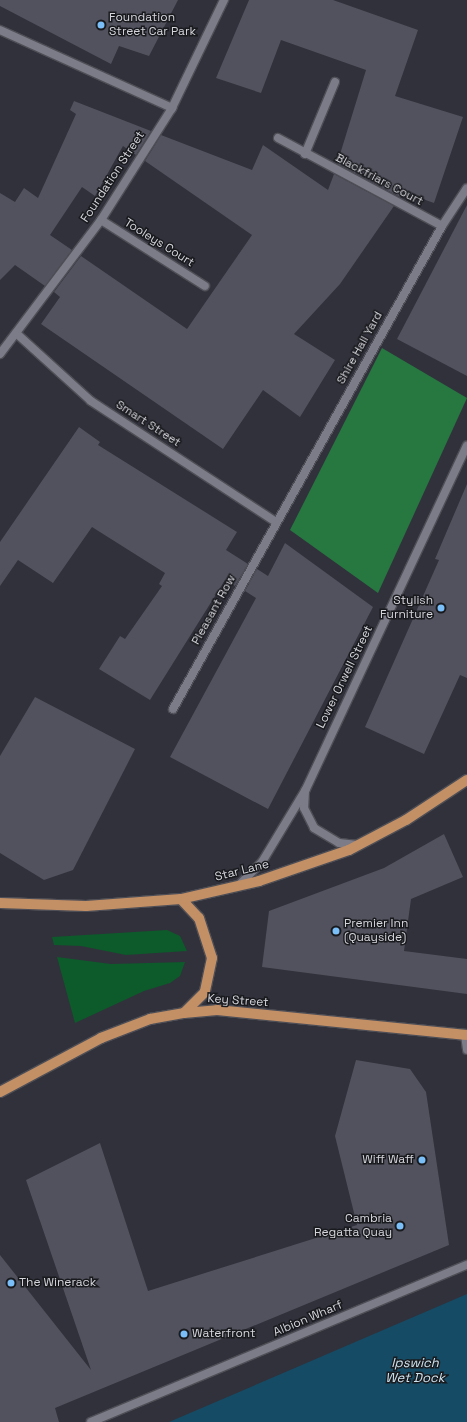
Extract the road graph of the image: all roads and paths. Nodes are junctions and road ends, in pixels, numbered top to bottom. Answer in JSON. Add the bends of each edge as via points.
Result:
{"nodes":[{"id":1,"x":224,"y":0,"type":"edge"},
{"id":2,"x":0,"y":30,"type":"edge"},
{"id":3,"x":335,"y":82,"type":"dead end"},
{"id":4,"x":172,"y":108,"type":"junction"},
{"id":5,"x":278,"y":138,"type":"dead end"},
{"id":6,"x":305,"y":154,"type":"junction"},
{"id":7,"x":467,"y":188,"type":"edge"},
{"id":8,"x":101,"y":220,"type":"junction"},
{"id":9,"x":442,"y":226,"type":"junction"},
{"id":10,"x":205,"y":286,"type":"dead end"},
{"id":11,"x":16,"y":333,"type":"junction"},
{"id":12,"x":0,"y":354,"type":"edge"},
{"id":13,"x":467,"y":446,"type":"edge"},
{"id":14,"x":276,"y":522,"type":"junction"},
{"id":15,"x":173,"y":709,"type":"dead end"},
{"id":16,"x":467,"y":780,"type":"edge"},
{"id":17,"x":306,"y":789,"type":"junction"},
{"id":18,"x":359,"y":845,"type":"junction"},
{"id":19,"x":236,"y":887,"type":"junction"},
{"id":20,"x":181,"y":899,"type":"junction"},
{"id":21,"x":0,"y":902,"type":"edge"},
{"id":22,"x":184,"y":1013,"type":"junction"},
{"id":23,"x":466,"y":1035,"type":"edge"},
{"id":24,"x":467,"y":1050,"type":"edge"},
{"id":25,"x":0,"y":1092,"type":"edge"},
{"id":26,"x":467,"y":1265,"type":"edge"},
{"id":27,"x":91,"y":1422,"type":"edge"}],
"edges":[{"from":1,"to":4,"type":"street","name":"Foundation Street"},
{"from":2,"to":4,"type":"street"},
{"from":3,"to":6,"type":"street"},
{"from":4,"to":8,"type":"street","name":"Foundation Street"},
{"from":5,"to":6,"type":"street","name":"Blackfriars Court"},
{"from":6,"to":9,"type":"street","name":"Blackfriars Court"},
{"from":7,"to":9,"type":"street","name":"Shire Hall Yard"},
{"from":8,"to":10,"type":"street","name":"Tooleys Court"},
{"from":8,"to":11,"type":"street","name":"Foundation Street"},
{"from":9,"to":14,"type":"street","name":"Shire Hall Yard"},
{"from":11,"to":12,"type":"street","name":"Foundation Street"},
{"from":11,"to":14,"type":"street","name":"Smart Street","via":[[91,401]]},
{"from":13,"to":17,"type":"street","name":"Lower Orwell Street"},
{"from":14,"to":15,"type":"street","name":"Pleasant Row"},
{"from":16,"to":18,"type":"main road","name":"Star Lane","via":[[406,820]]},
{"from":17,"to":18,"type":"street","name":"Lower Orwell Street","via":[[304,808],[314,828],[339,843]]},
{"from":17,"to":19,"type":"street","name":"Lower Orwell Street","via":[[262,862]]},
{"from":18,"to":19,"type":"main road","name":"Star Lane","via":[[292,871]]},
{"from":19,"to":20,"type":"main road","name":"Star Lane"},
{"from":20,"to":21,"type":"main road","name":"Star Lane","via":[[86,906]]},
{"from":20,"to":22,"type":"main road","via":[[199,918],[212,958],[205,992],[196,1004]]},
{"from":22,"to":23,"type":"main road","name":"Key Street","via":[[217,1010]]},
{"from":22,"to":25,"type":"main road","name":"Key Street","via":[[150,1019],[101,1038]]},
{"from":23,"to":24,"type":"street"},
{"from":26,"to":27,"type":"street","name":"Albion Wharf"}]}
